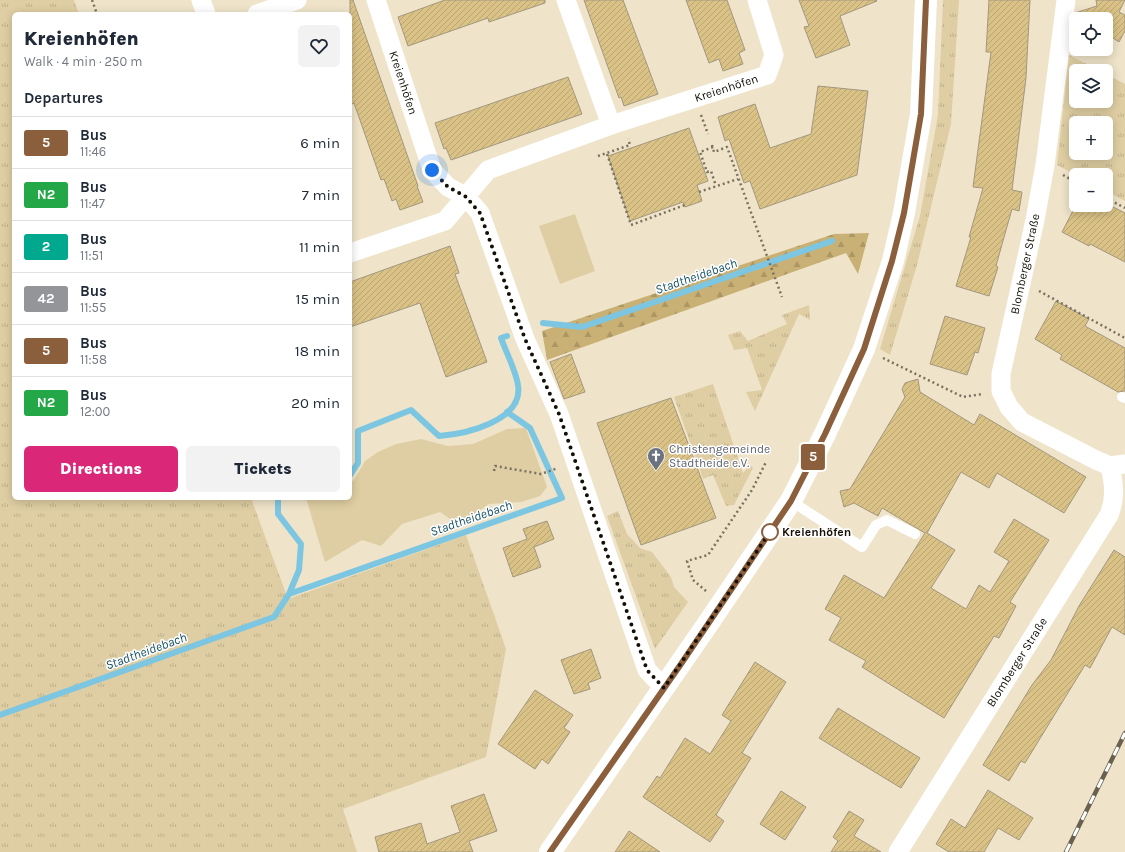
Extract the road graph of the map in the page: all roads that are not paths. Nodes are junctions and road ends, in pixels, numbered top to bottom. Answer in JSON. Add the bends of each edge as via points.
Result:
{"nodes":[{"id":1,"x":201,"y":0,"type":"edge"},
{"id":2,"x":297,"y":0,"type":"edge"},
{"id":3,"x":376,"y":0,"type":"edge"},
{"id":4,"x":566,"y":0,"type":"edge"},
{"id":5,"x":757,"y":0,"type":"edge"},
{"id":6,"x":926,"y":0,"type":"edge"},
{"id":7,"x":1066,"y":0,"type":"edge"},
{"id":8,"x":205,"y":12,"type":"edge"},
{"id":9,"x":263,"y":12,"type":"edge"},
{"id":10,"x":611,"y":125,"type":"junction"},
{"id":11,"x":465,"y":196,"type":"junction"},
{"id":12,"x":352,"y":252,"type":"edge"},
{"id":13,"x":1118,"y":465,"type":"edge"},
{"id":14,"x":791,"y":501,"type":"junction"},
{"id":15,"x":915,"y":534,"type":"dead end"},
{"id":16,"x":664,"y":688,"type":"junction"},
{"id":17,"x":550,"y":852,"type":"edge"},
{"id":18,"x":898,"y":852,"type":"edge"}],
"edges":[{"from":1,"to":8,"type":"street"},
{"from":2,"to":9,"type":"street"},
{"from":3,"to":11,"type":"street","name":"Kreienhöfen","via":[[432,170],[448,187]]},
{"from":4,"to":10,"type":"street"},
{"from":5,"to":10,"type":"street","name":"Kreienhöfen","via":[[774,55],[767,75]]},
{"from":6,"to":14,"type":"street","via":[[921,114],[904,213],[892,261],[864,349]]},
{"from":7,"to":13,"type":"street","name":"Blomberger Straße","via":[[1044,165],[1001,374],[1001,391],[1009,407],[1022,422],[1042,434]]},
{"from":10,"to":11,"type":"street","name":"Kreienhöfen","via":[[488,170]]},
{"from":11,"to":12,"type":"street","name":"Kreienhöfen","via":[[445,221]]},
{"from":11,"to":16,"type":"street","via":[[480,213],[525,339],[559,414],[647,670]]},
{"from":13,"to":18,"type":"street","name":"Blomberger Straße","via":[[1109,515]]},
{"from":14,"to":15,"type":"lane","via":[[862,547],[876,525],[887,520]]},
{"from":14,"to":16,"type":"street"},
{"from":16,"to":17,"type":"street"}]}
